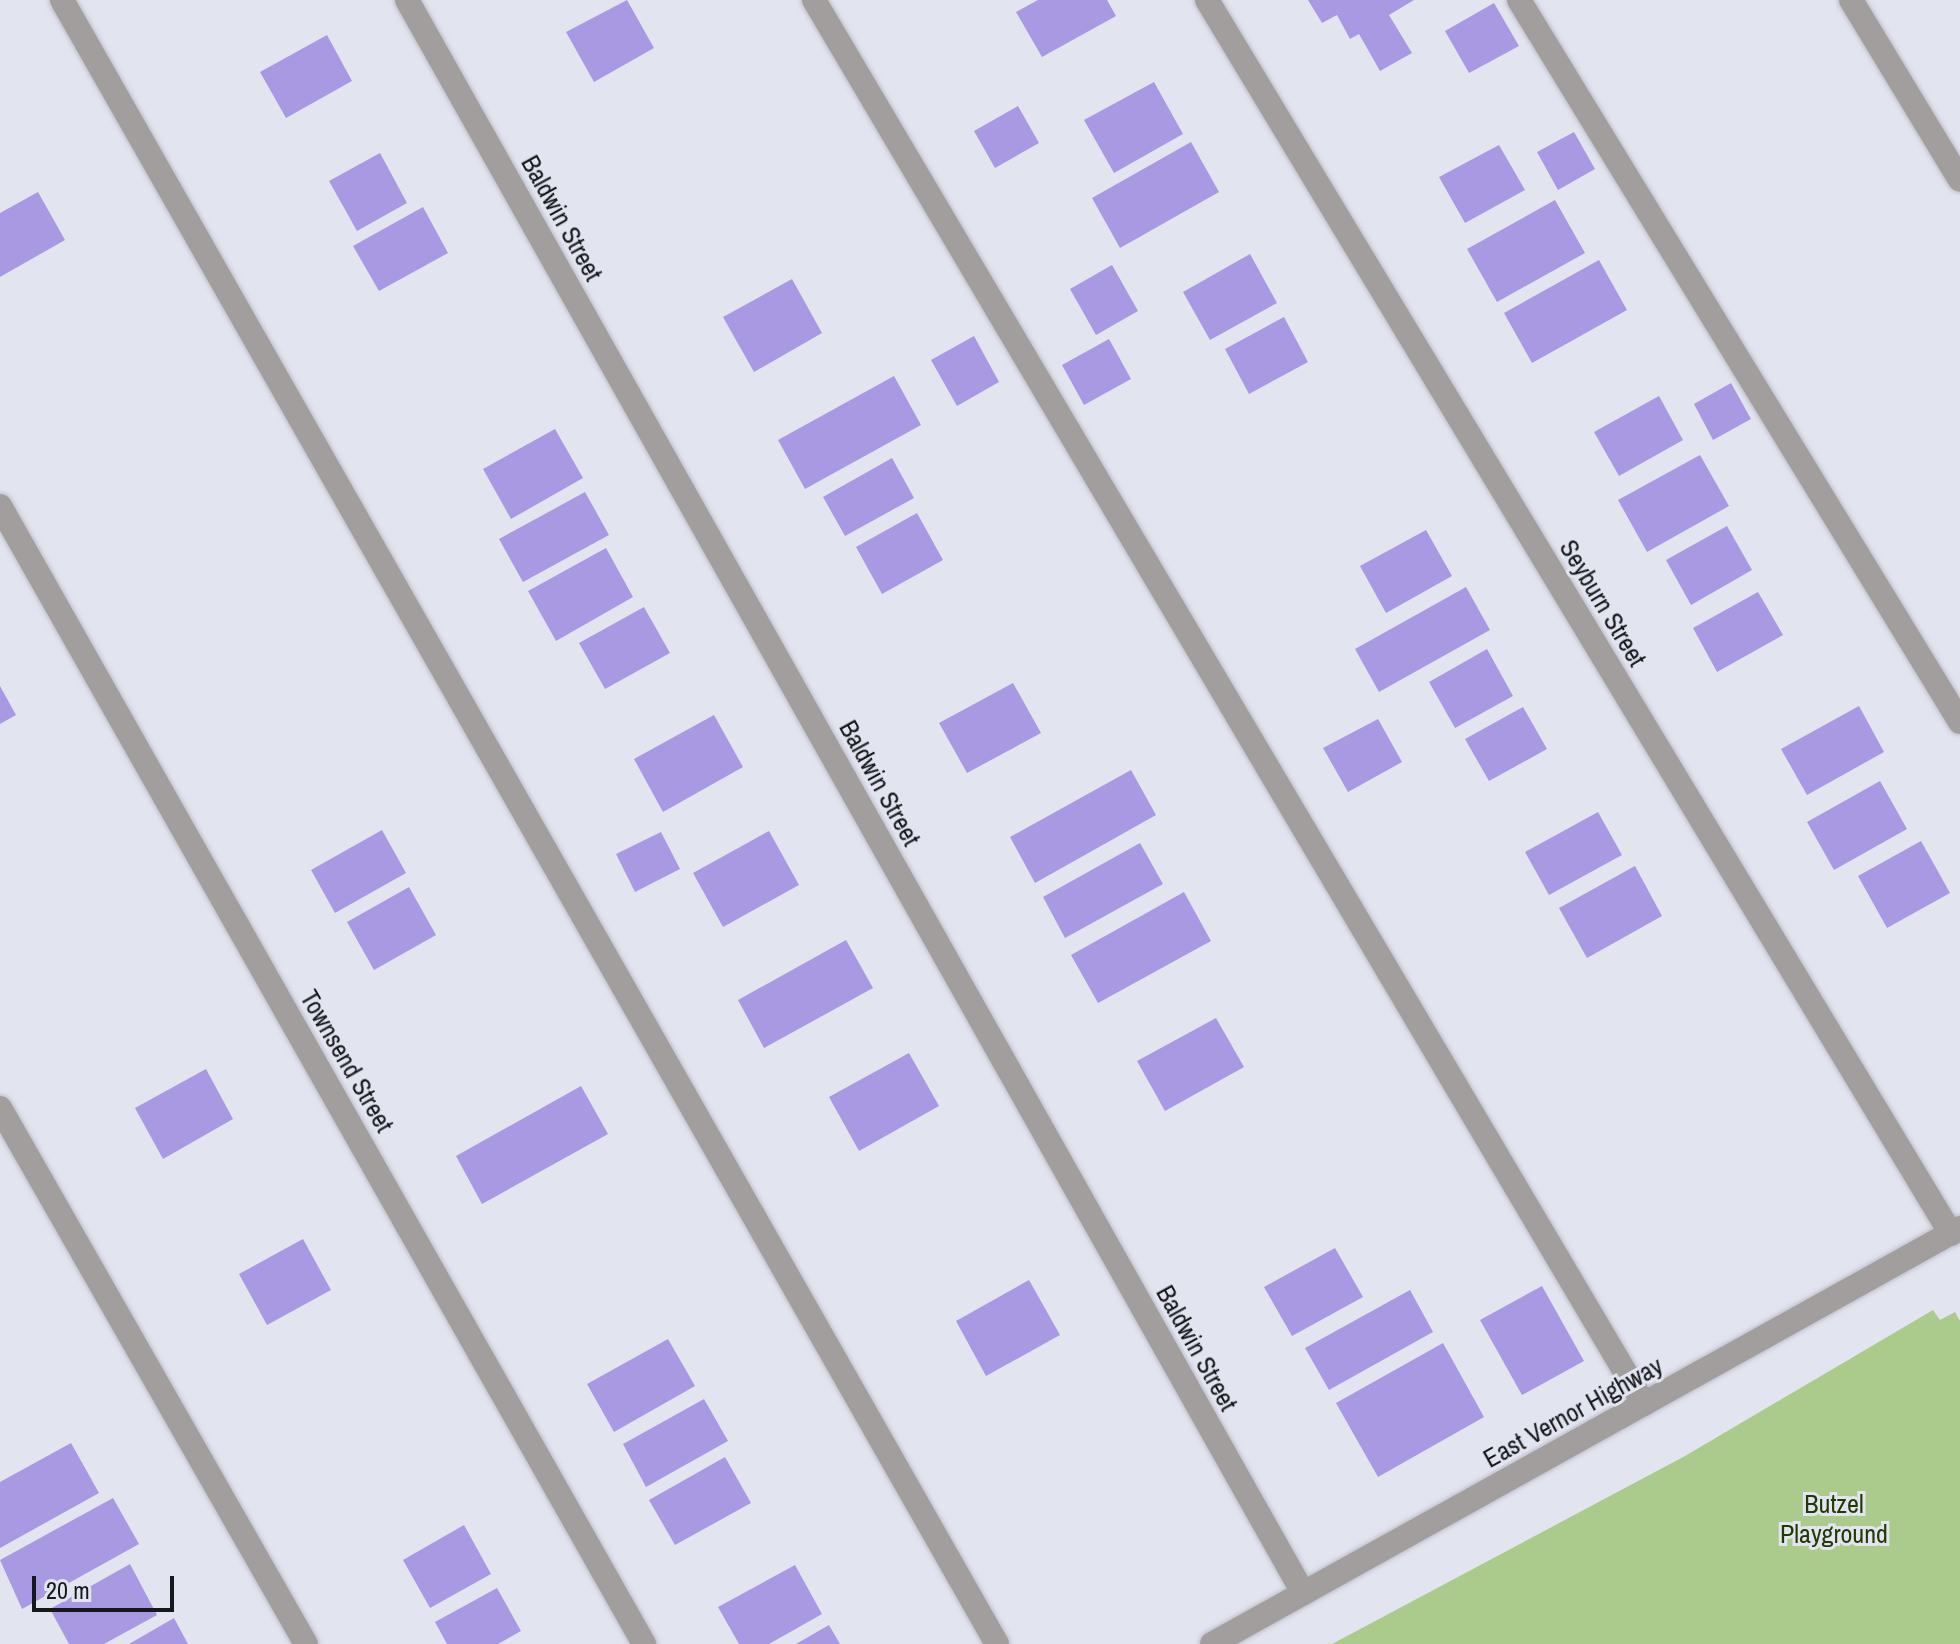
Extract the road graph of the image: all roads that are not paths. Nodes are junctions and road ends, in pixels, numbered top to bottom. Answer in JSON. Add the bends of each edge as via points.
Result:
{"nodes":[{"id":1,"x":62,"y":0,"type":"edge"},
{"id":2,"x":407,"y":0,"type":"edge"},
{"id":3,"x":814,"y":0,"type":"edge"},
{"id":4,"x":1207,"y":0,"type":"edge"},
{"id":5,"x":1519,"y":0,"type":"edge"},
{"id":6,"x":1851,"y":0,"type":"edge"},
{"id":7,"x":1960,"y":180,"type":"edge"},
{"id":8,"x":0,"y":506,"type":"edge"},
{"id":9,"x":1960,"y":722,"type":"edge"},
{"id":10,"x":0,"y":1108,"type":"edge"},
{"id":11,"x":1957,"y":1238,"type":"edge"},
{"id":12,"x":1644,"y":1404,"type":"junction"},
{"id":13,"x":1303,"y":1593,"type":"junction"},
{"id":14,"x":306,"y":1644,"type":"edge"},
{"id":15,"x":644,"y":1644,"type":"edge"},
{"id":16,"x":997,"y":1644,"type":"edge"},
{"id":17,"x":1212,"y":1644,"type":"edge"}],
"edges":[{"from":1,"to":16,"type":"street"},
{"from":2,"to":13,"type":"street","name":"Baldwin Street"},
{"from":3,"to":12,"type":"street"},
{"from":4,"to":11,"type":"street","name":"Seyburn Street"},
{"from":5,"to":9,"type":"street"},
{"from":6,"to":7,"type":"street"},
{"from":8,"to":15,"type":"street","name":"Townsend Street"},
{"from":10,"to":14,"type":"street"},
{"from":11,"to":12,"type":"street","name":"East Vernor Highway"},
{"from":12,"to":13,"type":"street","name":"East Vernor Highway"},
{"from":13,"to":17,"type":"street","name":"East Vernor Highway"}]}
